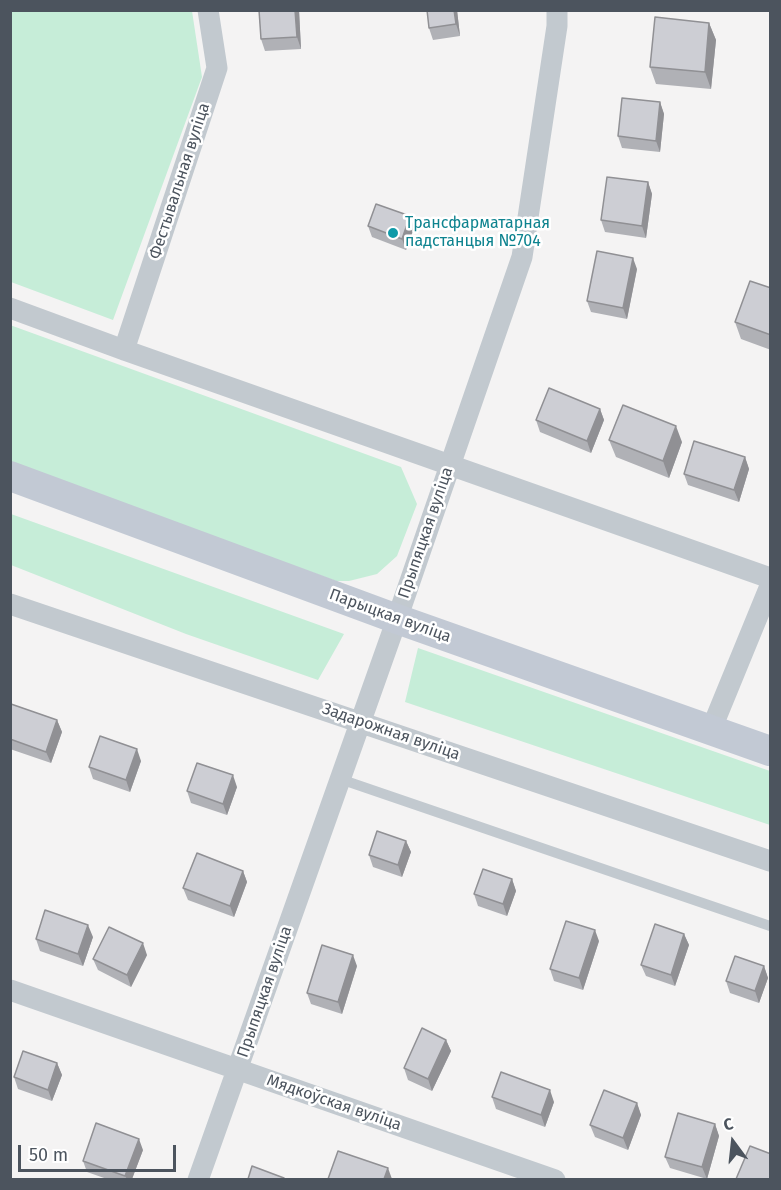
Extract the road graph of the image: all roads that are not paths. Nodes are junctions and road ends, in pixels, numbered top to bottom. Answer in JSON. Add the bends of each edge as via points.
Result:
{"nodes":[{"id":1,"x":208,"y":10,"type":"edge"},
{"id":2,"x":557,"y":10,"type":"edge"},
{"id":3,"x":10,"y":308,"type":"edge"},
{"id":4,"x":124,"y":350,"type":"junction"},
{"id":5,"x":449,"y":465,"type":"junction"},
{"id":6,"x":10,"y":476,"type":"edge"},
{"id":7,"x":771,"y":578,"type":"edge"},
{"id":8,"x":771,"y":586,"type":"edge"},
{"id":9,"x":10,"y":604,"type":"edge"},
{"id":10,"x":397,"y":619,"type":"junction"},
{"id":11,"x":360,"y":722,"type":"junction"},
{"id":12,"x":711,"y":730,"type":"junction"},
{"id":13,"x":771,"y":751,"type":"edge"},
{"id":14,"x":340,"y":779,"type":"junction"},
{"id":15,"x":771,"y":861,"type":"edge"},
{"id":16,"x":771,"y":926,"type":"edge"},
{"id":17,"x":10,"y":990,"type":"edge"},
{"id":18,"x":238,"y":1069,"type":"junction"},
{"id":19,"x":543,"y":1177,"type":"edge"},
{"id":20,"x":198,"y":1179,"type":"edge"}],
"edges":[{"from":1,"to":4,"type":"street","name":"Фестывальная вуліца","via":[[217,68]]},
{"from":2,"to":5,"type":"street","name":"Прыпяцкая вуліца","via":[[522,257]]},
{"from":3,"to":4,"type":"street"},
{"from":4,"to":5,"type":"street"},
{"from":5,"to":7,"type":"street"},
{"from":5,"to":10,"type":"street","name":"Прыпяцкая вуліца"},
{"from":6,"to":10,"type":"main road","name":"Парыцкая вуліца"},
{"from":8,"to":12,"type":"street"},
{"from":9,"to":11,"type":"street","name":"Задарожная вуліца"},
{"from":10,"to":11,"type":"street","name":"Прыпяцкая вуліца"},
{"from":10,"to":12,"type":"main road","name":"Парыцкая вуліца"},
{"from":11,"to":14,"type":"street","name":"Прыпяцкая вуліца"},
{"from":11,"to":15,"type":"street","name":"Задарожная вуліца"},
{"from":12,"to":13,"type":"main road","name":"Парыцкая вуліца"},
{"from":14,"to":16,"type":"lane"},
{"from":14,"to":18,"type":"street","name":"Прыпяцкая вуліца"},
{"from":17,"to":18,"type":"street","name":"Мядкоўская вуліца"},
{"from":18,"to":19,"type":"street","name":"Мядкоўская вуліца"},
{"from":18,"to":20,"type":"street","name":"Прыпяцкая вуліца"}]}
